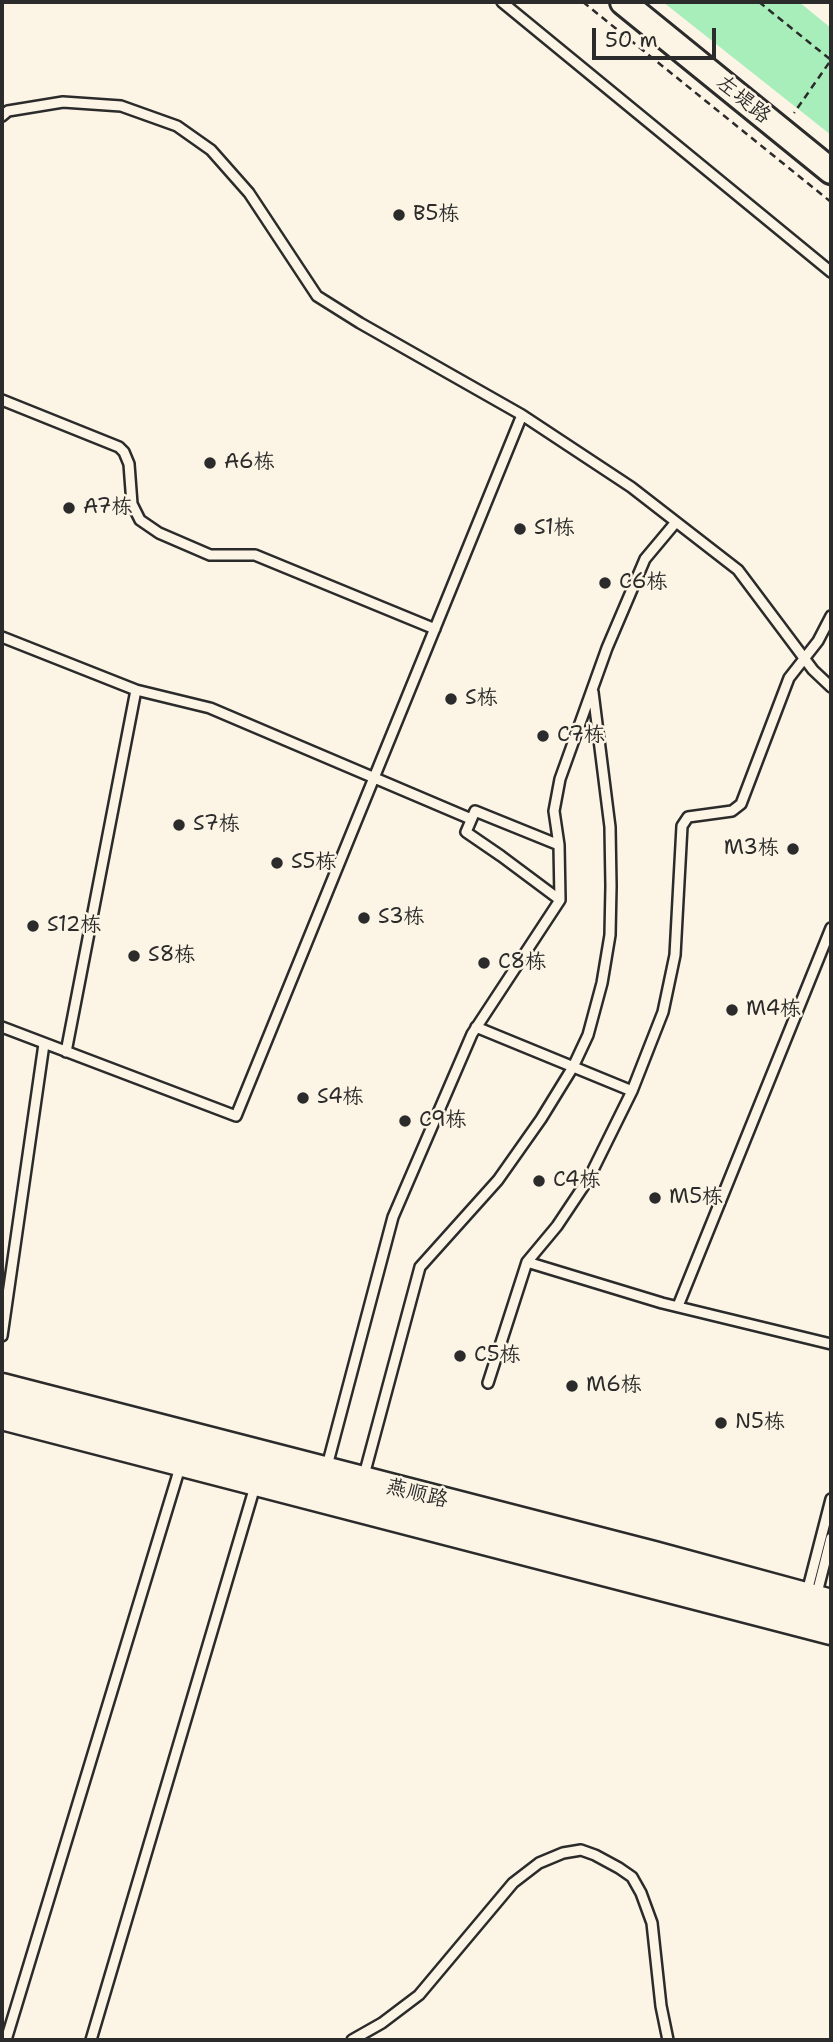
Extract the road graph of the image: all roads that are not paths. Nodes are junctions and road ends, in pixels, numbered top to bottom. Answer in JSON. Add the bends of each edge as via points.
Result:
{"nodes":[{"id":1,"x":502,"y":2,"type":"edge"},
{"id":2,"x":623,"y":2,"type":"edge"},
{"id":3,"x":2,"y":116,"type":"edge"},
{"id":4,"x":831,"y":171,"type":"edge"},
{"id":5,"x":831,"y":272,"type":"edge"},
{"id":6,"x":2,"y":400,"type":"edge"},
{"id":7,"x":522,"y":415,"type":"junction"},
{"id":8,"x":676,"y":522,"type":"junction"},
{"id":9,"x":831,"y":616,"type":"edge"},
{"id":10,"x":435,"y":629,"type":"junction"},
{"id":11,"x":2,"y":637,"type":"edge"},
{"id":12,"x":804,"y":657,"type":"junction"},
{"id":13,"x":593,"y":687,"type":"junction"},
{"id":14,"x":831,"y":687,"type":"edge"},
{"id":15,"x":136,"y":690,"type":"junction"},
{"id":16,"x":373,"y":779,"type":"junction"},
{"id":17,"x":471,"y":819,"type":"junction"},
{"id":18,"x":559,"y":845,"type":"junction"},
{"id":19,"x":560,"y":900,"type":"junction"},
{"id":20,"x":831,"y":928,"type":"edge"},
{"id":21,"x":2,"y":1027,"type":"edge"},
{"id":22,"x":476,"y":1027,"type":"junction"},
{"id":23,"x":44,"y":1044,"type":"junction"},
{"id":24,"x":66,"y":1052,"type":"junction"},
{"id":25,"x":573,"y":1067,"type":"junction"},
{"id":26,"x":632,"y":1091,"type":"junction"},
{"id":27,"x":527,"y":1262,"type":"junction"},
{"id":28,"x":678,"y":1306,"type":"junction"},
{"id":29,"x":2,"y":1336,"type":"edge"},
{"id":30,"x":831,"y":1344,"type":"edge"},
{"id":31,"x":488,"y":1383,"type":"dead end"},
{"id":32,"x":2,"y":1388,"type":"edge"},
{"id":33,"x":2,"y":1415,"type":"edge"},
{"id":34,"x":182,"y":1462,"type":"junction"},
{"id":35,"x":325,"y":1471,"type":"junction"},
{"id":36,"x":363,"y":1480,"type":"junction"},
{"id":37,"x":256,"y":1482,"type":"junction"},
{"id":38,"x":831,"y":1499,"type":"edge"},
{"id":39,"x":831,"y":1538,"type":"edge"},
{"id":40,"x":817,"y":1600,"type":"edge"},
{"id":41,"x":831,"y":1630,"type":"edge"},
{"id":42,"x":6,"y":2040,"type":"edge"},
{"id":43,"x":91,"y":2040,"type":"edge"},
{"id":44,"x":352,"y":2040,"type":"edge"},
{"id":45,"x":668,"y":2040,"type":"edge"}],
"edges":[{"from":1,"to":5,"type":"lane"},
{"from":2,"to":4,"type":"street","name":"左堤路"},
{"from":3,"to":7,"type":"lane","via":[[8,111],[63,102],[121,106],[177,127],[211,150],[250,193],[317,296]]},
{"from":6,"to":10,"type":"lane","via":[[119,447],[129,464],[132,504],[139,520],[159,533],[210,555],[255,555]]},
{"from":7,"to":8,"type":"lane"},
{"from":7,"to":10,"type":"lane"},
{"from":8,"to":12,"type":"lane","via":[[738,570]]},
{"from":8,"to":13,"type":"lane","via":[[645,559]]},
{"from":9,"to":12,"type":"lane"},
{"from":10,"to":16,"type":"lane"},
{"from":11,"to":15,"type":"lane"},
{"from":12,"to":14,"type":"lane"},
{"from":12,"to":26,"type":"lane","via":[[789,678],[741,804],[732,811],[688,817],[682,826],[675,955],[663,1012]]},
{"from":13,"to":18,"type":"lane","via":[[560,779],[554,811]]},
{"from":13,"to":25,"type":"lane","via":[[610,827],[610,935],[588,1035]]},
{"from":15,"to":16,"type":"lane","via":[[210,708]]},
{"from":15,"to":24,"type":"lane"},
{"from":16,"to":17,"type":"lane"},
{"from":16,"to":24,"type":"lane","via":[[236,1116]]},
{"from":17,"to":18,"type":"lane","via":[[475,811]]},
{"from":17,"to":19,"type":"lane","via":[[466,832]]},
{"from":18,"to":19,"type":"lane"},
{"from":19,"to":22,"type":"lane"},
{"from":20,"to":28,"type":"lane"},
{"from":21,"to":23,"type":"lane"},
{"from":22,"to":25,"type":"lane"},
{"from":22,"to":35,"type":"lane","via":[[393,1217]]},
{"from":23,"to":24,"type":"lane"},
{"from":23,"to":29,"type":"lane"},
{"from":25,"to":26,"type":"lane"},
{"from":25,"to":36,"type":"lane","via":[[498,1180],[419,1268]]},
{"from":26,"to":27,"type":"lane","via":[[589,1178]]},
{"from":27,"to":28,"type":"lane"},
{"from":27,"to":31,"type":"lane"},
{"from":28,"to":30,"type":"lane"},
{"from":32,"to":35,"type":"main road","name":"燕顺路"},
{"from":33,"to":34,"type":"main road","name":"燕顺路"},
{"from":34,"to":37,"type":"main road","name":"燕顺路"},
{"from":34,"to":42,"type":"lane"},
{"from":35,"to":36,"type":"main road","name":"燕顺路"},
{"from":36,"to":40,"type":"main road","name":"燕顺路"},
{"from":37,"to":41,"type":"main road","name":"燕顺路"},
{"from":37,"to":43,"type":"lane"},
{"from":38,"to":40,"type":"lane"},
{"from":39,"to":40,"type":"lane"},
{"from":44,"to":45,"type":"lane","via":[[419,1995],[513,1883],[539,1863],[581,1850],[632,1877],[641,1893],[652,1923]]}]}
